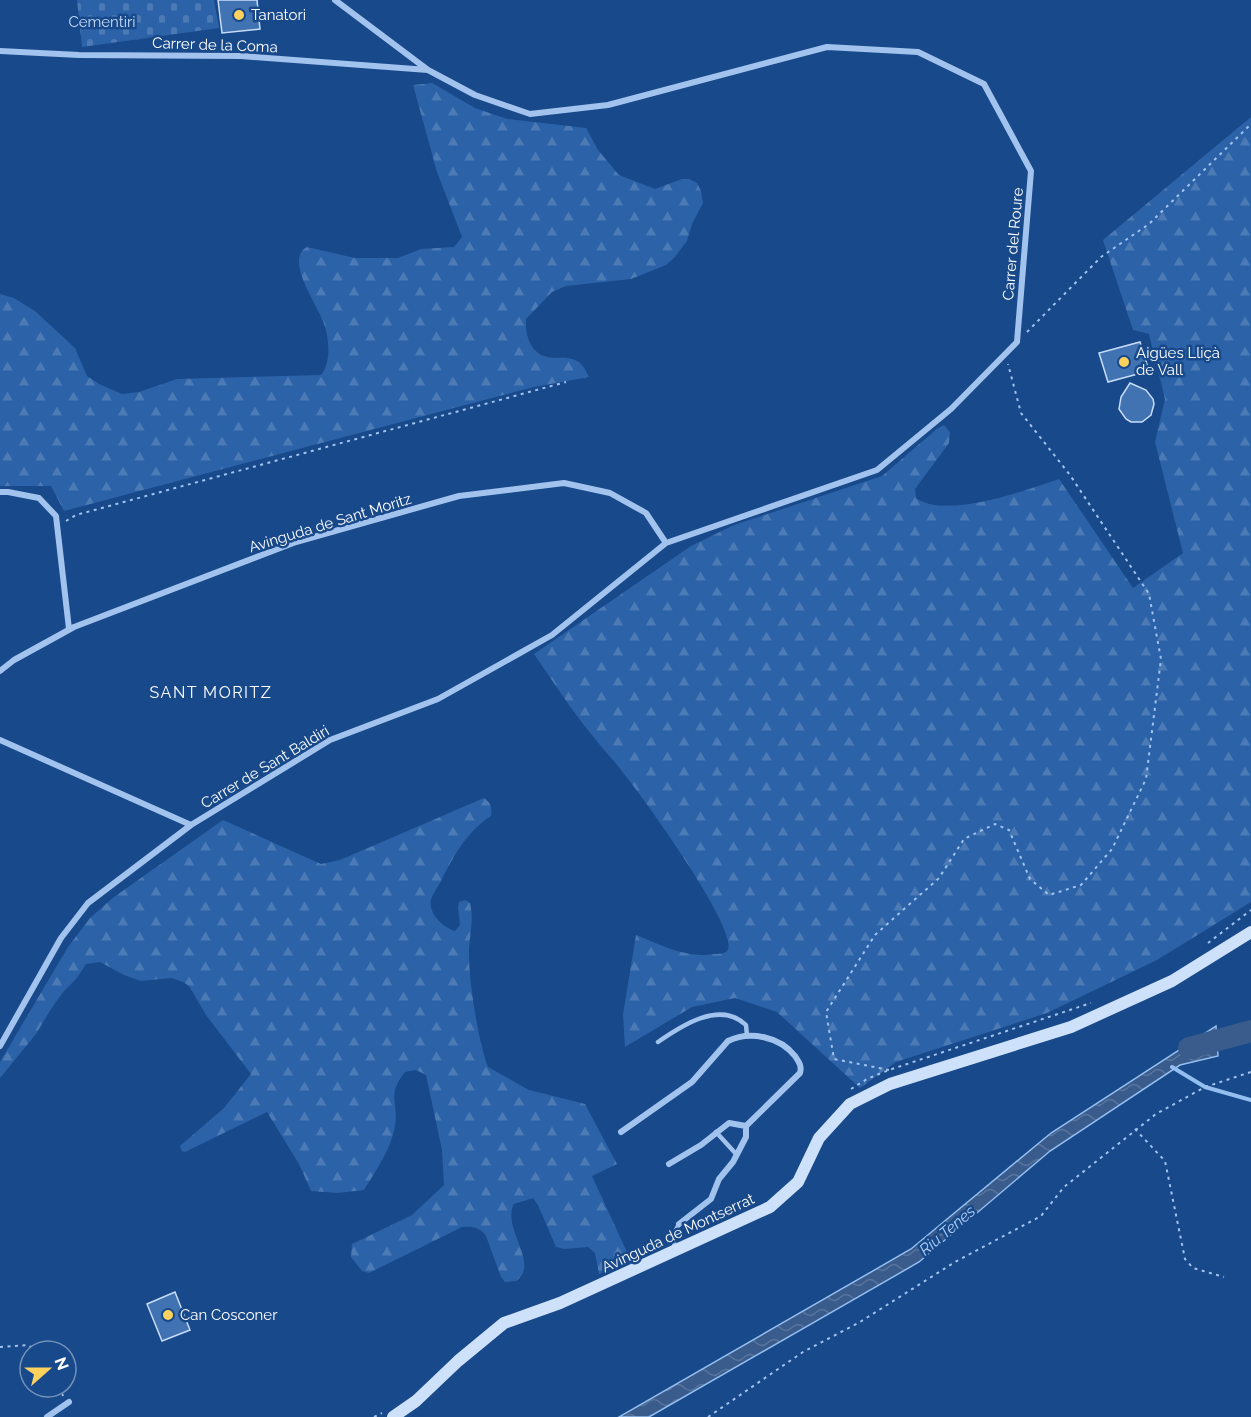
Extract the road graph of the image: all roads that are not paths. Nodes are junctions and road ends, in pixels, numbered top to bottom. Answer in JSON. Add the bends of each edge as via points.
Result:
{"nodes":[{"id":1,"x":334,"y":0,"type":"edge"},
{"id":2,"x":0,"y":51,"type":"edge"},
{"id":3,"x":429,"y":70,"type":"junction"},
{"id":4,"x":0,"y":492,"type":"edge"},
{"id":5,"x":666,"y":543,"type":"junction"},
{"id":6,"x":69,"y":629,"type":"junction"},
{"id":7,"x":0,"y":671,"type":"edge"},
{"id":8,"x":0,"y":740,"type":"edge"},
{"id":9,"x":191,"y":825,"type":"junction"},
{"id":10,"x":1251,"y":932,"type":"edge"},
{"id":11,"x":747,"y":1036,"type":"junction"},
{"id":12,"x":658,"y":1042,"type":"dead end"},
{"id":13,"x":0,"y":1046,"type":"edge"},
{"id":14,"x":746,"y":1126,"type":"junction"},
{"id":15,"x":621,"y":1132,"type":"dead end"},
{"id":16,"x":716,"y":1132,"type":"junction"},
{"id":17,"x":737,"y":1155,"type":"junction"},
{"id":18,"x":669,"y":1164,"type":"dead end"},
{"id":19,"x":679,"y":1224,"type":"joint"},
{"id":20,"x":675,"y":1251,"type":"junction"},
{"id":21,"x":69,"y":1402,"type":"dead end"},
{"id":22,"x":47,"y":1417,"type":"edge"},
{"id":23,"x":393,"y":1417,"type":"edge"}],
"edges":[{"from":1,"to":3,"type":"street","name":"Carrer del Roure"},
{"from":2,"to":3,"type":"street","name":"Carrer de la Coma","via":[[241,56]]},
{"from":3,"to":5,"type":"street","name":"Carrer del Roure","via":[[475,94],[530,114],[608,105],[827,46],[918,52],[984,84],[1031,171],[1017,342],[951,409],[877,470]]},
{"from":4,"to":6,"type":"street","via":[[39,498],[56,516]]},
{"from":5,"to":6,"type":"street","name":"Avinguda de Sant Moritz","via":[[646,513],[610,493],[564,483],[459,496],[296,542]]},
{"from":5,"to":9,"type":"street","name":"Carrer de Sant Baldiri","via":[[552,634],[438,699],[330,740]]},
{"from":6,"to":7,"type":"street","name":"Avinguda de Sant Moritz"},
{"from":8,"to":9,"type":"street"},
{"from":9,"to":13,"type":"street","name":"Carrer de Sant Baldiri","via":[[88,903],[61,938]]},
{"from":10,"to":20,"type":"street","name":"Avinguda de Montserrat","via":[[1172,981],[1071,1027],[890,1084],[850,1104],[819,1138],[798,1182],[770,1207]]},
{"from":11,"to":12,"type":"lane","via":[[741,1020],[712,1015],[679,1028]]},
{"from":11,"to":14,"type":"street","via":[[783,1045],[799,1061],[801,1070]]},
{"from":11,"to":15,"type":"street","via":[[728,1041],[692,1082]]},
{"from":14,"to":16,"type":"street","via":[[729,1123]]},
{"from":14,"to":17,"type":"street","via":[[746,1137]]},
{"from":16,"to":17,"type":"lane"},
{"from":16,"to":18,"type":"street"},
{"from":17,"to":19,"type":"street","via":[[711,1199]]},
{"from":19,"to":20,"type":"lane","via":[[674,1236]]},
{"from":20,"to":23,"type":"street","name":"Avinguda de Montserrat","via":[[560,1303],[504,1323]]},
{"from":21,"to":22,"type":"street"}]}
